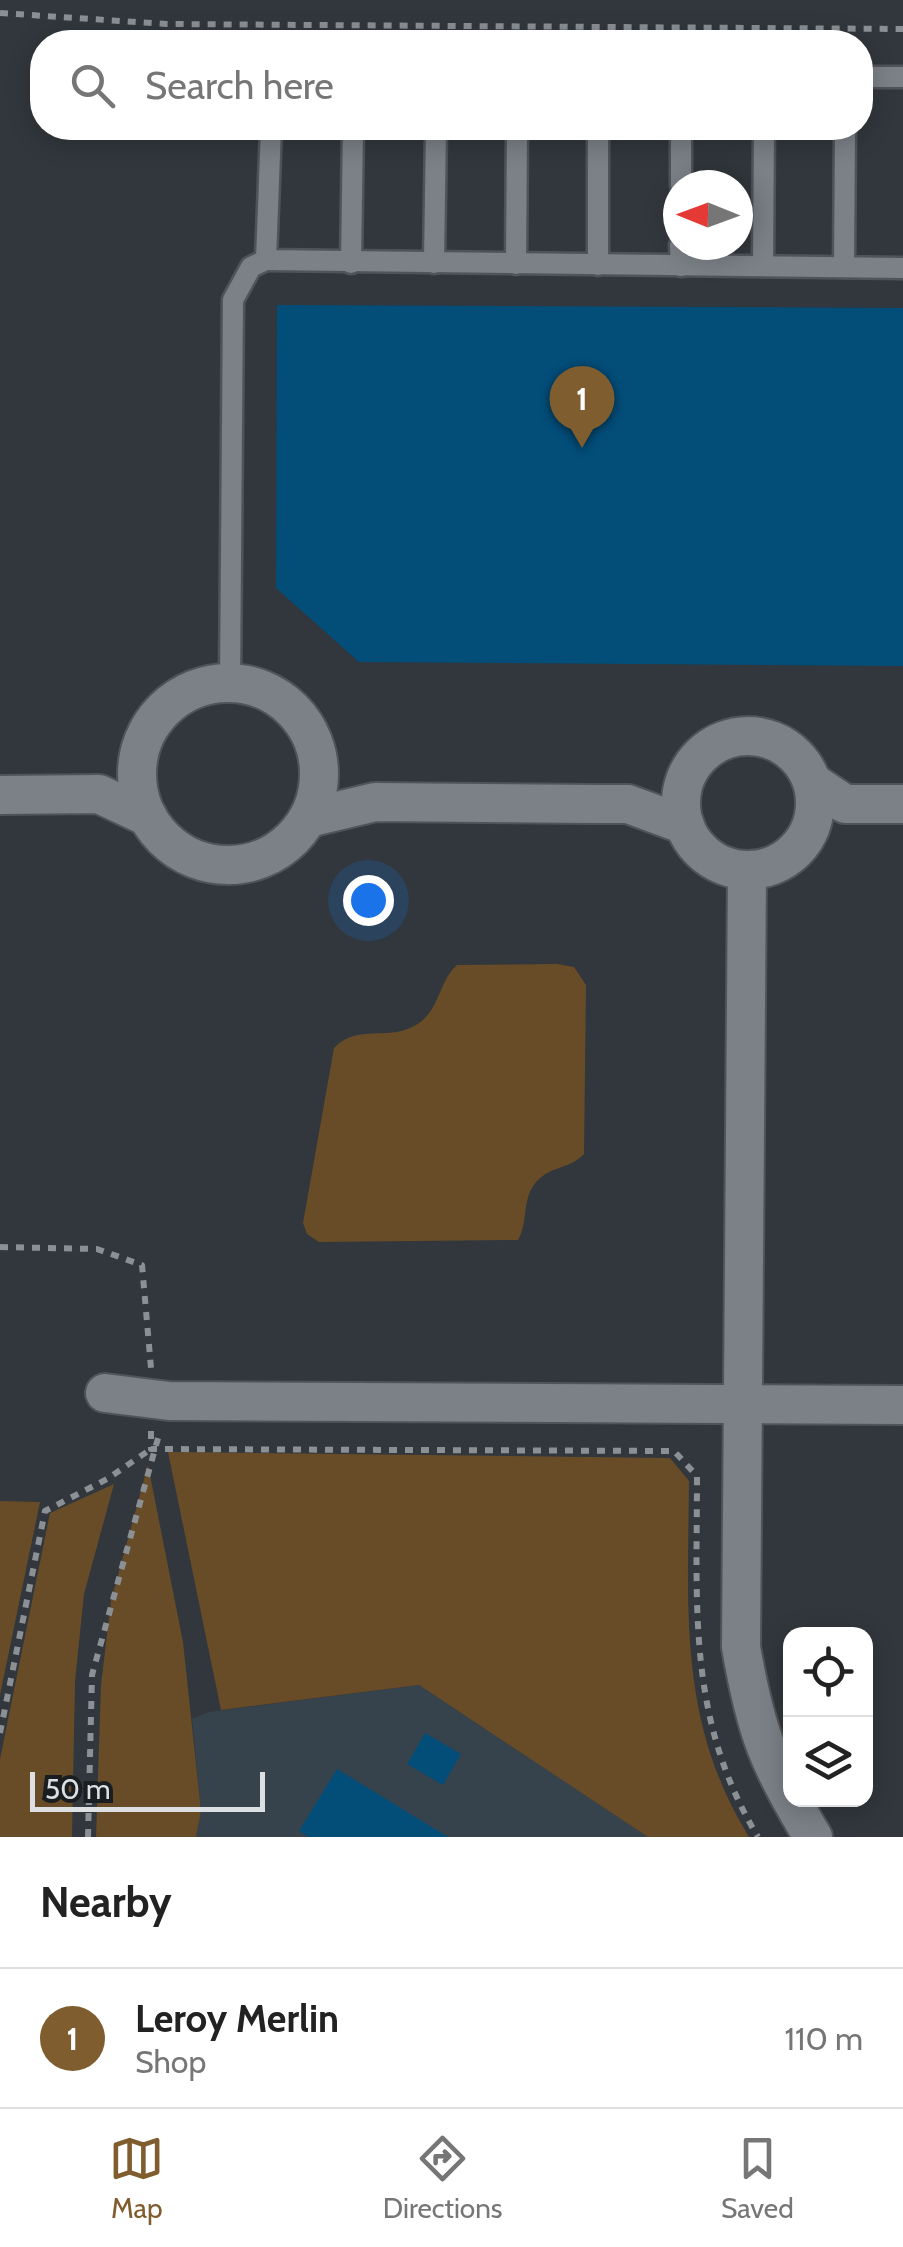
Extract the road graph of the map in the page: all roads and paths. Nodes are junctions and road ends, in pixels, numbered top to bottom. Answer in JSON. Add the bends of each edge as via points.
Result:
{"nodes":[{"id":1,"x":0,"y":13,"type":"edge"},
{"id":2,"x":903,"y":30,"type":"edge"},
{"id":3,"x":873,"y":77,"type":"edge"},
{"id":4,"x":903,"y":77,"type":"edge"},
{"id":5,"x":271,"y":140,"type":"edge"},
{"id":6,"x":354,"y":140,"type":"edge"},
{"id":7,"x":436,"y":140,"type":"edge"},
{"id":8,"x":517,"y":140,"type":"edge"},
{"id":9,"x":598,"y":140,"type":"edge"},
{"id":10,"x":681,"y":140,"type":"edge"},
{"id":11,"x":764,"y":140,"type":"edge"},
{"id":12,"x":845,"y":140,"type":"edge"},
{"id":13,"x":681,"y":170,"type":"edge"},
{"id":14,"x":663,"y":257,"type":"edge"},
{"id":15,"x":266,"y":260,"type":"junction"},
{"id":16,"x":718,"y":260,"type":"edge"},
{"id":17,"x":351,"y":263,"type":"junction"},
{"id":18,"x":434,"y":264,"type":"junction"},
{"id":19,"x":516,"y":264,"type":"junction"},
{"id":20,"x":598,"y":265,"type":"junction"},
{"id":21,"x":763,"y":266,"type":"junction"},
{"id":22,"x":844,"y":267,"type":"junction"},
{"id":23,"x":903,"y":268,"type":"edge"},
{"id":24,"x":230,"y":683,"type":"junction"},
{"id":25,"x":319,"y":762,"type":"junction"},
{"id":26,"x":138,"y":764,"type":"junction"},
{"id":27,"x":812,"y":782,"type":"junction"},
{"id":28,"x":684,"y":784,"type":"junction"},
{"id":29,"x":99,"y":794,"type":"junction"},
{"id":30,"x":0,"y":795,"type":"edge"},
{"id":31,"x":375,"y":802,"type":"junction"},
{"id":32,"x":628,"y":804,"type":"junction"},
{"id":33,"x":845,"y":804,"type":"junction"},
{"id":34,"x":903,"y":804,"type":"edge"},
{"id":35,"x":148,"y":817,"type":"junction"},
{"id":36,"x":308,"y":818,"type":"junction"},
{"id":37,"x":812,"y":824,"type":"junction"},
{"id":38,"x":685,"y":825,"type":"junction"},
{"id":39,"x":746,"y":871,"type":"junction"},
{"id":40,"x":0,"y":1247,"type":"edge"},
{"id":41,"x":105,"y":1393,"type":"dead end"},
{"id":42,"x":160,"y":1401,"type":"junction"},
{"id":43,"x":744,"y":1404,"type":"junction"},
{"id":44,"x":903,"y":1405,"type":"edge"},
{"id":45,"x":153,"y":1449,"type":"junction"},
{"id":46,"x":0,"y":1732,"type":"edge"},
{"id":47,"x":88,"y":1837,"type":"edge"},
{"id":48,"x":758,"y":1837,"type":"edge"},
{"id":49,"x":813,"y":1837,"type":"edge"}],
"edges":[{"from":1,"to":2,"type":"path","via":[[166,24]]},
{"from":3,"to":4,"type":"lane"},
{"from":5,"to":15,"type":"lane"},
{"from":6,"to":17,"type":"lane"},
{"from":7,"to":18,"type":"lane"},
{"from":8,"to":19,"type":"lane"},
{"from":9,"to":20,"type":"lane"},
{"from":10,"to":13,"type":"lane"},
{"from":11,"to":21,"type":"lane"},
{"from":12,"to":22,"type":"lane"},
{"from":14,"to":20,"type":"lane"},
{"from":15,"to":17,"type":"lane"},
{"from":15,"to":24,"type":"lane","via":[[252,267],[233,300]]},
{"from":16,"to":21,"type":"lane"},
{"from":17,"to":18,"type":"lane"},
{"from":18,"to":19,"type":"lane"},
{"from":19,"to":20,"type":"lane"},
{"from":21,"to":22,"type":"lane"},
{"from":22,"to":23,"type":"lane"},
{"from":24,"to":25,"type":"street","via":[[270,692],[293,710]]},
{"from":24,"to":26,"type":"street","via":[[185,693],[162,711],[145,736]]},
{"from":25,"to":31,"type":"street"},
{"from":25,"to":36,"type":"street"},
{"from":26,"to":29,"type":"street"},
{"from":26,"to":35,"type":"street"},
{"from":27,"to":28,"type":"street","via":[[787,749],[748,736],[708,749]]},
{"from":27,"to":33,"type":"street"},
{"from":27,"to":37,"type":"street"},
{"from":28,"to":32,"type":"street"},
{"from":28,"to":38,"type":"street"},
{"from":29,"to":30,"type":"street"},
{"from":29,"to":35,"type":"street"},
{"from":31,"to":32,"type":"street"},
{"from":31,"to":36,"type":"street"},
{"from":32,"to":38,"type":"street"},
{"from":33,"to":34,"type":"street"},
{"from":33,"to":37,"type":"street"},
{"from":35,"to":36,"type":"street","via":[[184,854],[237,864],[290,841]]},
{"from":37,"to":39,"type":"street","via":[[788,858]]},
{"from":38,"to":39,"type":"street","via":[[708,858]]},
{"from":39,"to":43,"type":"street"},
{"from":40,"to":42,"type":"path","via":[[97,1249],[142,1266]]},
{"from":41,"to":42,"type":"street"},
{"from":42,"to":43,"type":"street"},
{"from":42,"to":45,"type":"path"},
{"from":42,"to":45,"type":"path"},
{"from":43,"to":44,"type":"street"},
{"from":43,"to":49,"type":"street","via":[[741,1647],[753,1718],[770,1767]]},
{"from":45,"to":46,"type":"path","via":[[45,1510]]},
{"from":45,"to":47,"type":"path","via":[[92,1676]]},
{"from":45,"to":48,"type":"path","via":[[674,1451],[698,1476],[697,1639],[708,1724],[728,1782]]}]}
